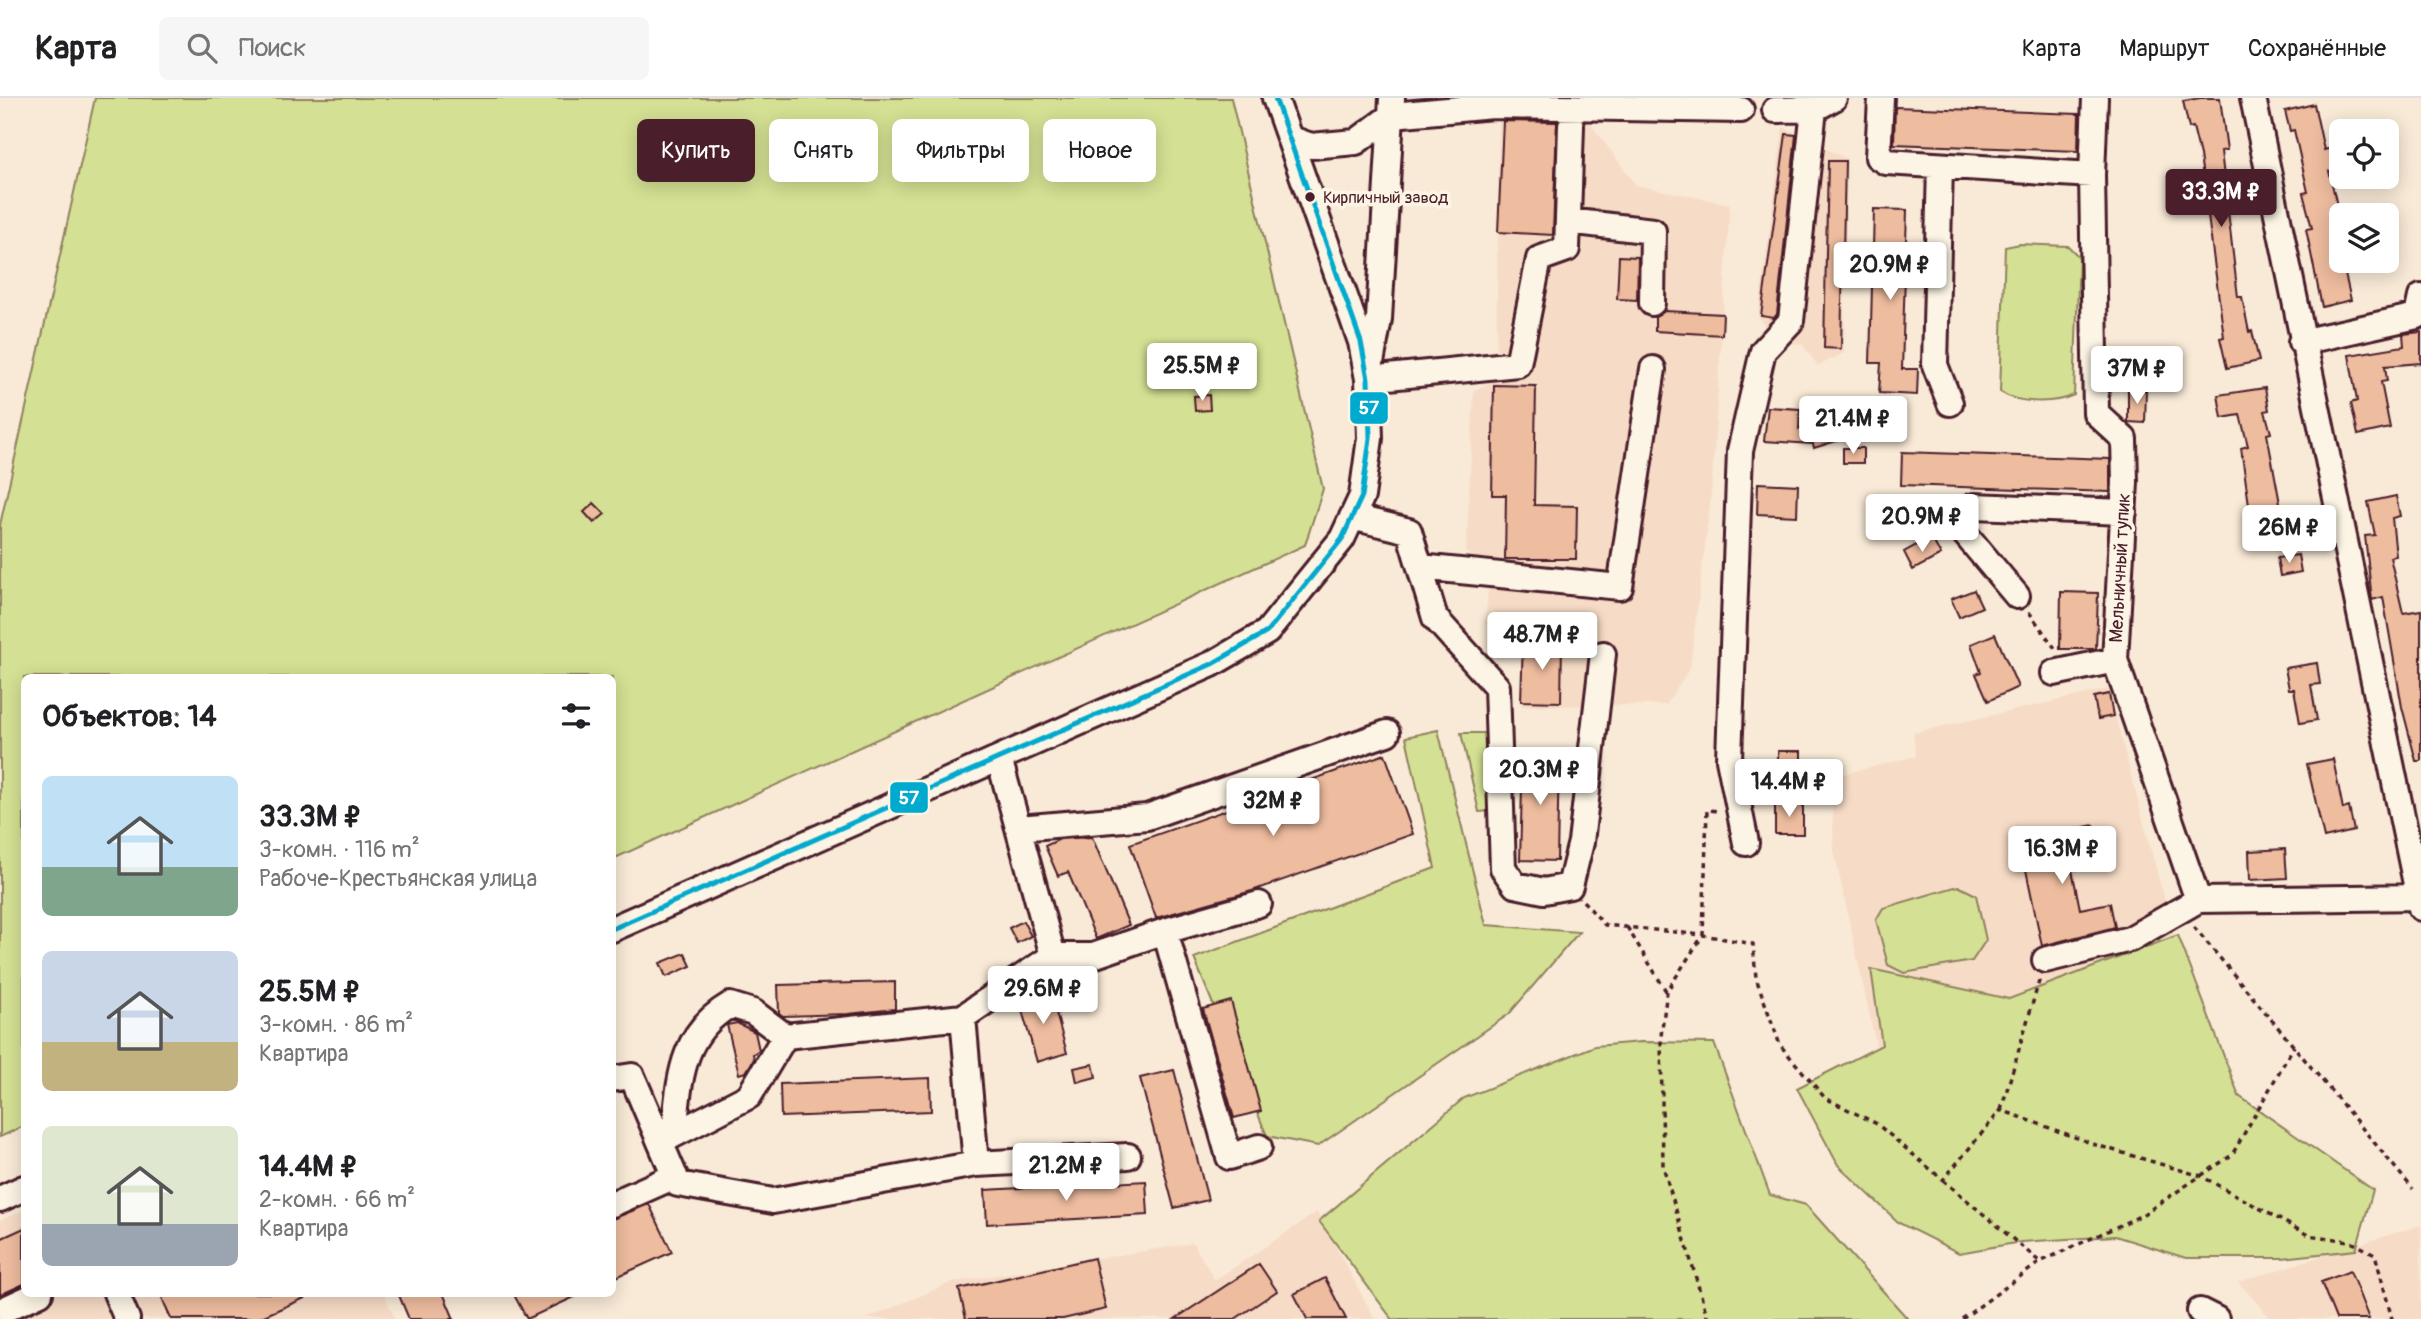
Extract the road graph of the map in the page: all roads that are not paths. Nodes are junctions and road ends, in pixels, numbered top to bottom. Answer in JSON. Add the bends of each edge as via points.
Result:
{"nodes":[{"id":1,"x":1275,"y":98,"type":"edge"},
{"id":2,"x":1881,"y":98,"type":"edge"},
{"id":3,"x":2095,"y":98,"type":"edge"},
{"id":4,"x":2253,"y":98,"type":"edge"},
{"id":5,"x":1824,"y":104,"type":"edge"},
{"id":6,"x":1392,"y":106,"type":"edge"},
{"id":7,"x":1741,"y":110,"type":"dead end"},
{"id":8,"x":1775,"y":110,"type":"dead end"},
{"id":9,"x":1571,"y":127,"type":"dead end"},
{"id":10,"x":1289,"y":138,"type":"junction"},
{"id":11,"x":1941,"y":166,"type":"junction"},
{"id":12,"x":2092,"y":175,"type":"junction"},
{"id":13,"x":1568,"y":221,"type":"junction"},
{"id":14,"x":2421,"y":297,"type":"edge"},
{"id":15,"x":1652,"y":303,"type":"dead end"},
{"id":16,"x":2301,"y":342,"type":"junction"},
{"id":17,"x":1653,"y":369,"type":"dead end"},
{"id":18,"x":1368,"y":379,"type":"junction"},
{"id":19,"x":1950,"y":403,"type":"dead end"},
{"id":20,"x":2124,"y":512,"type":"junction"},
{"id":21,"x":1352,"y":517,"type":"junction"},
{"id":22,"x":1420,"y":567,"type":"junction"},
{"id":23,"x":2017,"y":596,"type":"road end"},
{"id":24,"x":1603,"y":654,"type":"dead end"},
{"id":25,"x":2115,"y":660,"type":"junction"},
{"id":26,"x":2063,"y":671,"type":"road end"},
{"id":27,"x":1387,"y":733,"type":"dead end"},
{"id":28,"x":999,"y":758,"type":"junction"},
{"id":29,"x":1019,"y":828,"type":"junction"},
{"id":30,"x":1746,"y":843,"type":"dead end"},
{"id":31,"x":2420,"y":900,"type":"edge"},
{"id":32,"x":1259,"y":904,"type":"dead end"},
{"id":33,"x":2189,"y":905,"type":"junction"},
{"id":34,"x":616,"y":927,"type":"edge"},
{"id":35,"x":1165,"y":931,"type":"junction"},
{"id":36,"x":1053,"y":956,"type":"junction"},
{"id":37,"x":2045,"y":960,"type":"road end"},
{"id":38,"x":963,"y":1017,"type":"junction"},
{"id":39,"x":785,"y":1036,"type":"junction"},
{"id":40,"x":616,"y":1078,"type":"edge"},
{"id":41,"x":667,"y":1137,"type":"junction"},
{"id":42,"x":1259,"y":1147,"type":"dead end"},
{"id":43,"x":1128,"y":1156,"type":"dead end"},
{"id":44,"x":976,"y":1164,"type":"junction"},
{"id":45,"x":675,"y":1176,"type":"junction"},
{"id":46,"x":21,"y":1189,"type":"edge"},
{"id":47,"x":0,"y":1199,"type":"edge"},
{"id":48,"x":616,"y":1202,"type":"edge"},
{"id":49,"x":31,"y":1297,"type":"edge"},
{"id":50,"x":118,"y":1297,"type":"edge"},
{"id":51,"x":5,"y":1309,"type":"dead end"},
{"id":52,"x":127,"y":1319,"type":"edge"}],
"edges":[{"from":1,"to":10,"type":"street"},
{"from":2,"to":11,"type":"street","via":[[1878,157],[1886,162]]},
{"from":3,"to":12,"type":"street","name":"Мельничный тупик"},
{"from":4,"to":16,"type":"street"},
{"from":5,"to":8,"type":"street"},
{"from":5,"to":30,"type":"street","via":[[1791,321],[1763,351],[1740,451],[1729,759]]},
{"from":6,"to":7,"type":"street"},
{"from":6,"to":10,"type":"street","via":[[1356,142],[1311,146]]},
{"from":6,"to":18,"type":"street","via":[[1380,319]]},
{"from":9,"to":13,"type":"street"},
{"from":10,"to":18,"type":"street","via":[[1361,342]]},
{"from":11,"to":12,"type":"street"},
{"from":11,"to":19,"type":"street","via":[[1935,365]]},
{"from":12,"to":20,"type":"street","name":"Мельничный тупик","via":[[2096,413],[2124,439]]},
{"from":13,"to":15,"type":"street","via":[[1653,231]]},
{"from":13,"to":18,"type":"street","via":[[1567,249],[1539,259],[1518,364]]},
{"from":14,"to":16,"type":"street","via":[[2417,316]]},
{"from":16,"to":31,"type":"street"},
{"from":17,"to":22,"type":"street","via":[[1620,587]]},
{"from":18,"to":21,"type":"street","via":[[1370,438],[1362,496]]},
{"from":20,"to":23,"type":"street","via":[[1974,506],[1962,512],[1961,528]]},
{"from":20,"to":25,"type":"street","name":"Мельничный тупик"},
{"from":21,"to":22,"type":"street","via":[[1409,531]]},
{"from":21,"to":28,"type":"street","via":[[1335,549],[1267,632],[1212,664]]},
{"from":22,"to":24,"type":"street","via":[[1435,618],[1497,687],[1503,868],[1515,885],[1544,891],[1570,886],[1581,842]]},
{"from":25,"to":26,"type":"street"},
{"from":25,"to":33,"type":"street","name":"Мельничный тупик"},
{"from":27,"to":29,"type":"street","via":[[1147,817]]},
{"from":28,"to":29,"type":"street"},
{"from":28,"to":34,"type":"street"},
{"from":29,"to":36,"type":"street"},
{"from":31,"to":33,"type":"street"},
{"from":32,"to":35,"type":"street"},
{"from":33,"to":37,"type":"street","via":[[2130,939]]},
{"from":35,"to":36,"type":"street","via":[[1093,956]]},
{"from":35,"to":42,"type":"street","via":[[1229,1157]]},
{"from":36,"to":38,"type":"street"},
{"from":38,"to":39,"type":"street"},
{"from":38,"to":44,"type":"street"},
{"from":39,"to":41,"type":"street","via":[[749,1096]]},
{"from":39,"to":41,"type":"street","via":[[753,1012],[730,1005],[708,1018],[681,1063]]},
{"from":40,"to":41,"type":"street","via":[[632,1076]]},
{"from":41,"to":45,"type":"street"},
{"from":43,"to":44,"type":"street"},
{"from":44,"to":45,"type":"street","via":[[772,1201],[678,1184]]},
{"from":45,"to":48,"type":"street"},
{"from":46,"to":47,"type":"street"},
{"from":49,"to":51,"type":"street"},
{"from":50,"to":52,"type":"street"}]}
